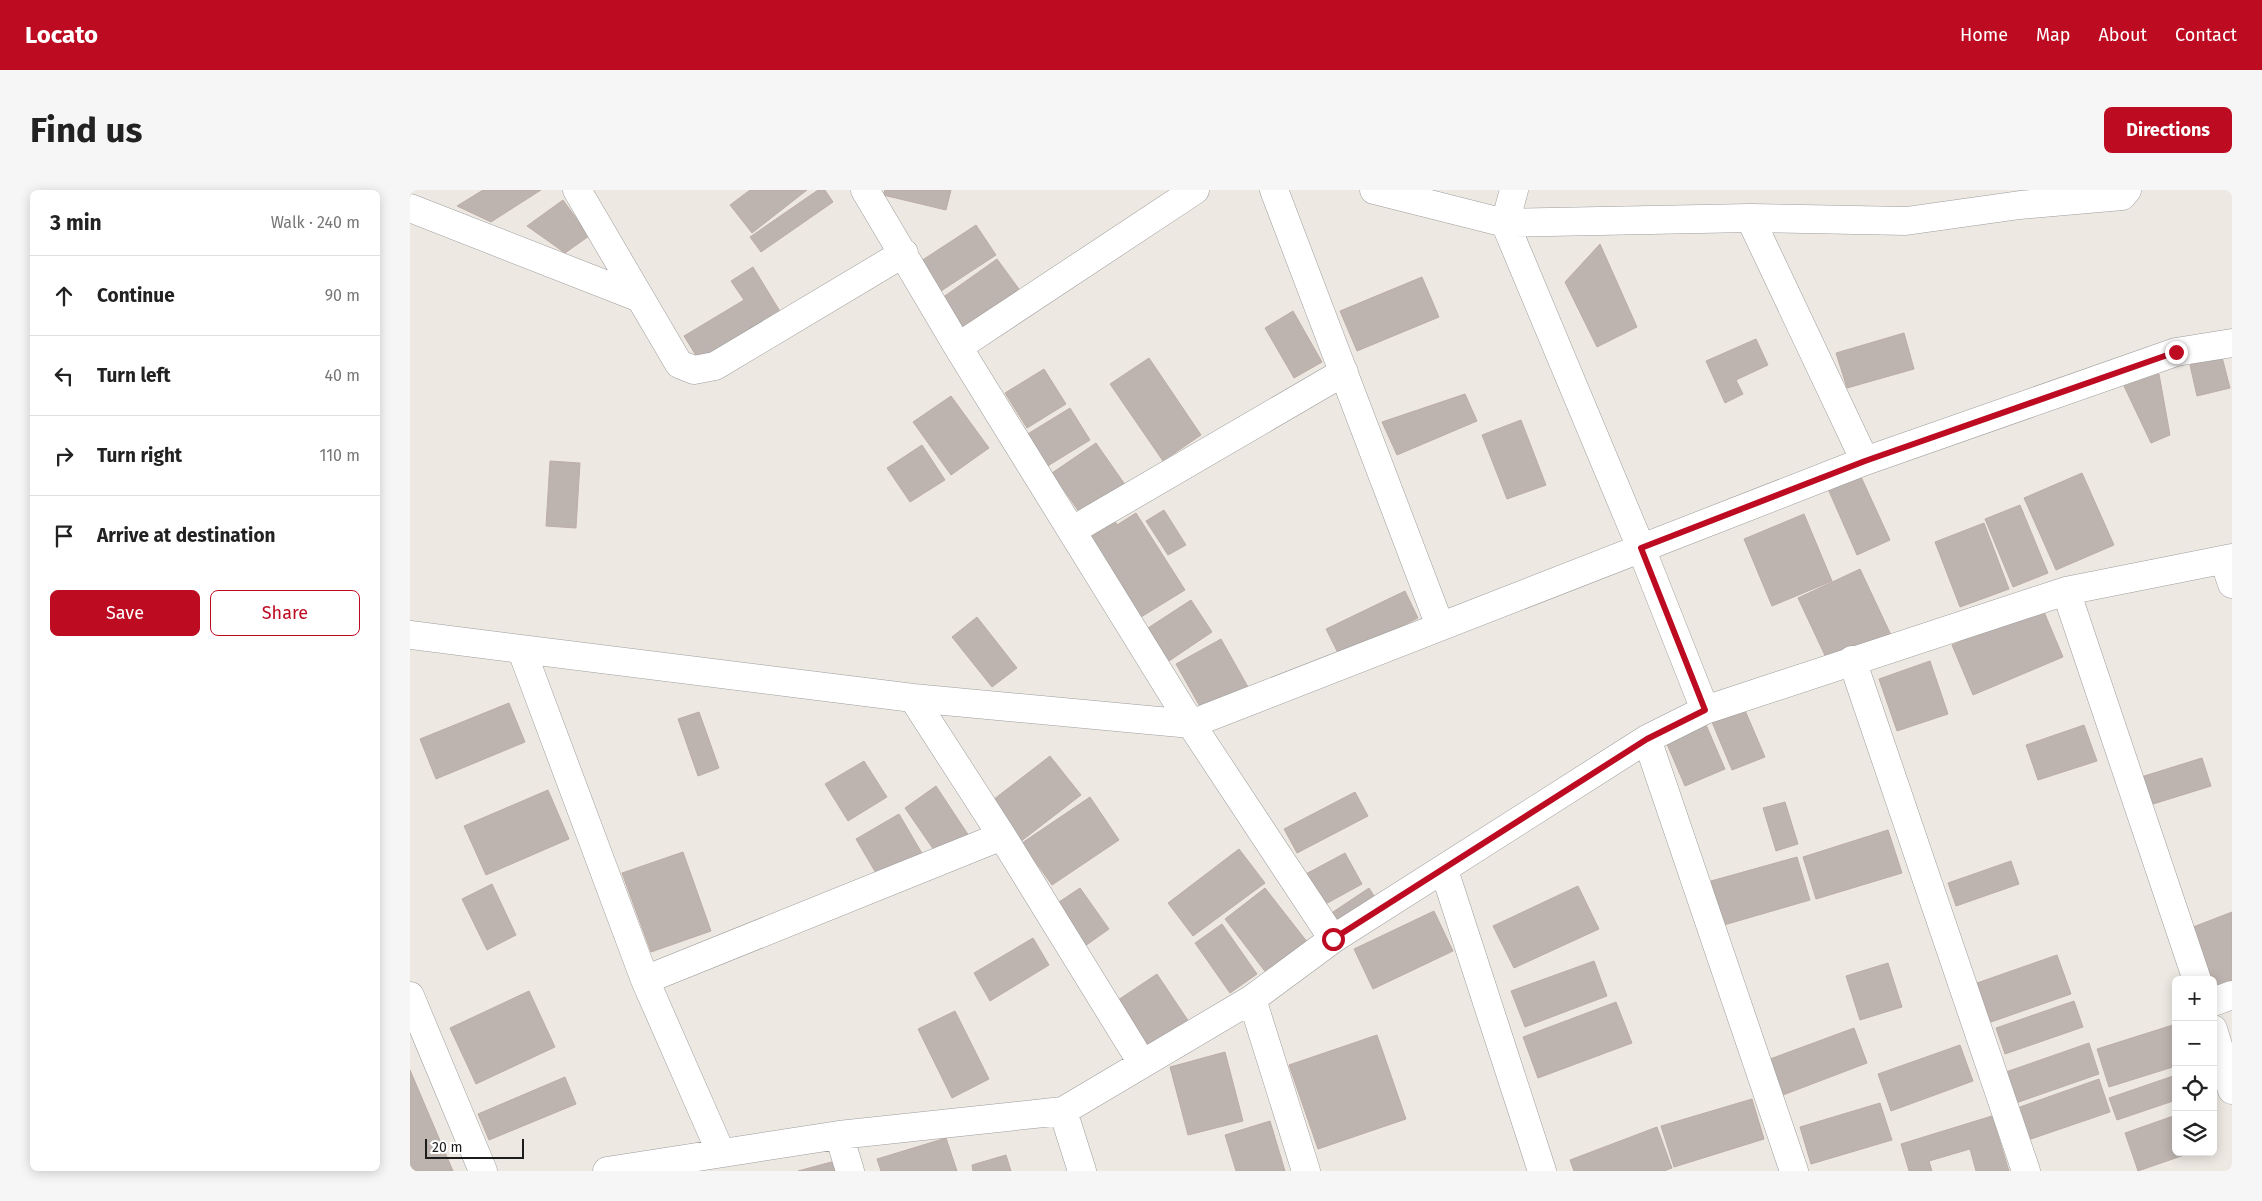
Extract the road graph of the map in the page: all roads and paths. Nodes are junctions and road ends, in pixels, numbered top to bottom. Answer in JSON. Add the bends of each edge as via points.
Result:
{"nodes":[{"id":1,"x":577,"y":190,"type":"edge"},
{"id":2,"x":865,"y":190,"type":"edge"},
{"id":3,"x":1195,"y":190,"type":"edge"},
{"id":4,"x":1274,"y":190,"type":"edge"},
{"id":5,"x":1374,"y":190,"type":"edge"},
{"id":6,"x":1514,"y":190,"type":"edge"},
{"id":7,"x":2127,"y":190,"type":"edge"},
{"id":8,"x":410,"y":208,"type":"edge"},
{"id":9,"x":1750,"y":218,"type":"junction"},
{"id":10,"x":1505,"y":224,"type":"junction"},
{"id":11,"x":904,"y":253,"type":"junction"},
{"id":12,"x":640,"y":298,"type":"junction"},
{"id":13,"x":2232,"y":343,"type":"edge"},
{"id":14,"x":958,"y":347,"type":"junction"},
{"id":15,"x":1344,"y":372,"type":"junction"},
{"id":16,"x":1865,"y":461,"type":"junction"},
{"id":17,"x":1073,"y":530,"type":"junction"},
{"id":18,"x":1641,"y":548,"type":"junction"},
{"id":19,"x":2229,"y":568,"type":"edge"},
{"id":20,"x":2066,"y":591,"type":"junction"},
{"id":21,"x":1440,"y":626,"type":"junction"},
{"id":22,"x":410,"y":636,"type":"edge"},
{"id":23,"x":522,"y":651,"type":"junction"},
{"id":24,"x":1852,"y":660,"type":"junction"},
{"id":25,"x":913,"y":698,"type":"junction"},
{"id":26,"x":1705,"y":710,"type":"junction"},
{"id":27,"x":1191,"y":724,"type":"junction"},
{"id":28,"x":1647,"y":739,"type":"junction"},
{"id":29,"x":1002,"y":836,"type":"junction"},
{"id":30,"x":1444,"y":870,"type":"junction"},
{"id":31,"x":1333,"y":939,"type":"junction"},
{"id":32,"x":2196,"y":976,"type":"edge"},
{"id":33,"x":645,"y":980,"type":"junction"},
{"id":34,"x":2232,"y":995,"type":"edge"},
{"id":35,"x":410,"y":996,"type":"edge"},
{"id":36,"x":1252,"y":999,"type":"junction"},
{"id":37,"x":2217,"y":1001,"type":"edge"},
{"id":38,"x":2217,"y":1042,"type":"edge"},
{"id":39,"x":1142,"y":1063,"type":"junction"},
{"id":40,"x":2232,"y":1090,"type":"edge"},
{"id":41,"x":1063,"y":1111,"type":"junction"},
{"id":42,"x":839,"y":1135,"type":"junction"},
{"id":43,"x":721,"y":1152,"type":"junction"},
{"id":44,"x":615,"y":1170,"type":"edge"},
{"id":45,"x":483,"y":1171,"type":"edge"},
{"id":46,"x":850,"y":1171,"type":"edge"},
{"id":47,"x":1082,"y":1171,"type":"edge"},
{"id":48,"x":1306,"y":1171,"type":"edge"},
{"id":49,"x":1542,"y":1171,"type":"edge"},
{"id":50,"x":1794,"y":1171,"type":"edge"},
{"id":51,"x":2026,"y":1171,"type":"edge"}],
"edges":[{"from":1,"to":12,"type":"street"},
{"from":2,"to":11,"type":"street"},
{"from":3,"to":14,"type":"street"},
{"from":4,"to":15,"type":"street"},
{"from":5,"to":10,"type":"street"},
{"from":6,"to":10,"type":"street"},
{"from":7,"to":9,"type":"street","via":[[2122,196],[2020,205],[1906,221]]},
{"from":8,"to":12,"type":"street"},
{"from":9,"to":10,"type":"street"},
{"from":9,"to":16,"type":"street"},
{"from":10,"to":18,"type":"street"},
{"from":11,"to":12,"type":"street","via":[[715,366],[694,370],[679,364]]},
{"from":11,"to":14,"type":"street"},
{"from":13,"to":16,"type":"street","via":[[2176,352]]},
{"from":14,"to":17,"type":"street"},
{"from":15,"to":17,"type":"street"},
{"from":15,"to":21,"type":"street"},
{"from":16,"to":18,"type":"street"},
{"from":17,"to":27,"type":"street"},
{"from":18,"to":21,"type":"street"},
{"from":18,"to":26,"type":"street"},
{"from":19,"to":20,"type":"street","via":[[2136,575]]},
{"from":20,"to":24,"type":"street"},
{"from":20,"to":32,"type":"street"},
{"from":21,"to":27,"type":"street"},
{"from":22,"to":23,"type":"street"},
{"from":23,"to":25,"type":"street"},
{"from":23,"to":33,"type":"street"},
{"from":24,"to":26,"type":"street"},
{"from":24,"to":51,"type":"street"},
{"from":25,"to":27,"type":"street"},
{"from":25,"to":29,"type":"street"},
{"from":26,"to":28,"type":"street"},
{"from":27,"to":31,"type":"street"},
{"from":28,"to":30,"type":"street"},
{"from":28,"to":50,"type":"street"},
{"from":29,"to":33,"type":"street"},
{"from":29,"to":39,"type":"street"},
{"from":30,"to":31,"type":"street"},
{"from":30,"to":49,"type":"street"},
{"from":31,"to":36,"type":"street"},
{"from":33,"to":43,"type":"street"},
{"from":34,"to":37,"type":"street"},
{"from":35,"to":45,"type":"street"},
{"from":36,"to":39,"type":"street"},
{"from":36,"to":48,"type":"street"},
{"from":38,"to":40,"type":"street"},
{"from":39,"to":41,"type":"street"},
{"from":41,"to":42,"type":"street"},
{"from":41,"to":47,"type":"street"},
{"from":42,"to":43,"type":"street"},
{"from":42,"to":46,"type":"street"},
{"from":43,"to":44,"type":"street"}]}
